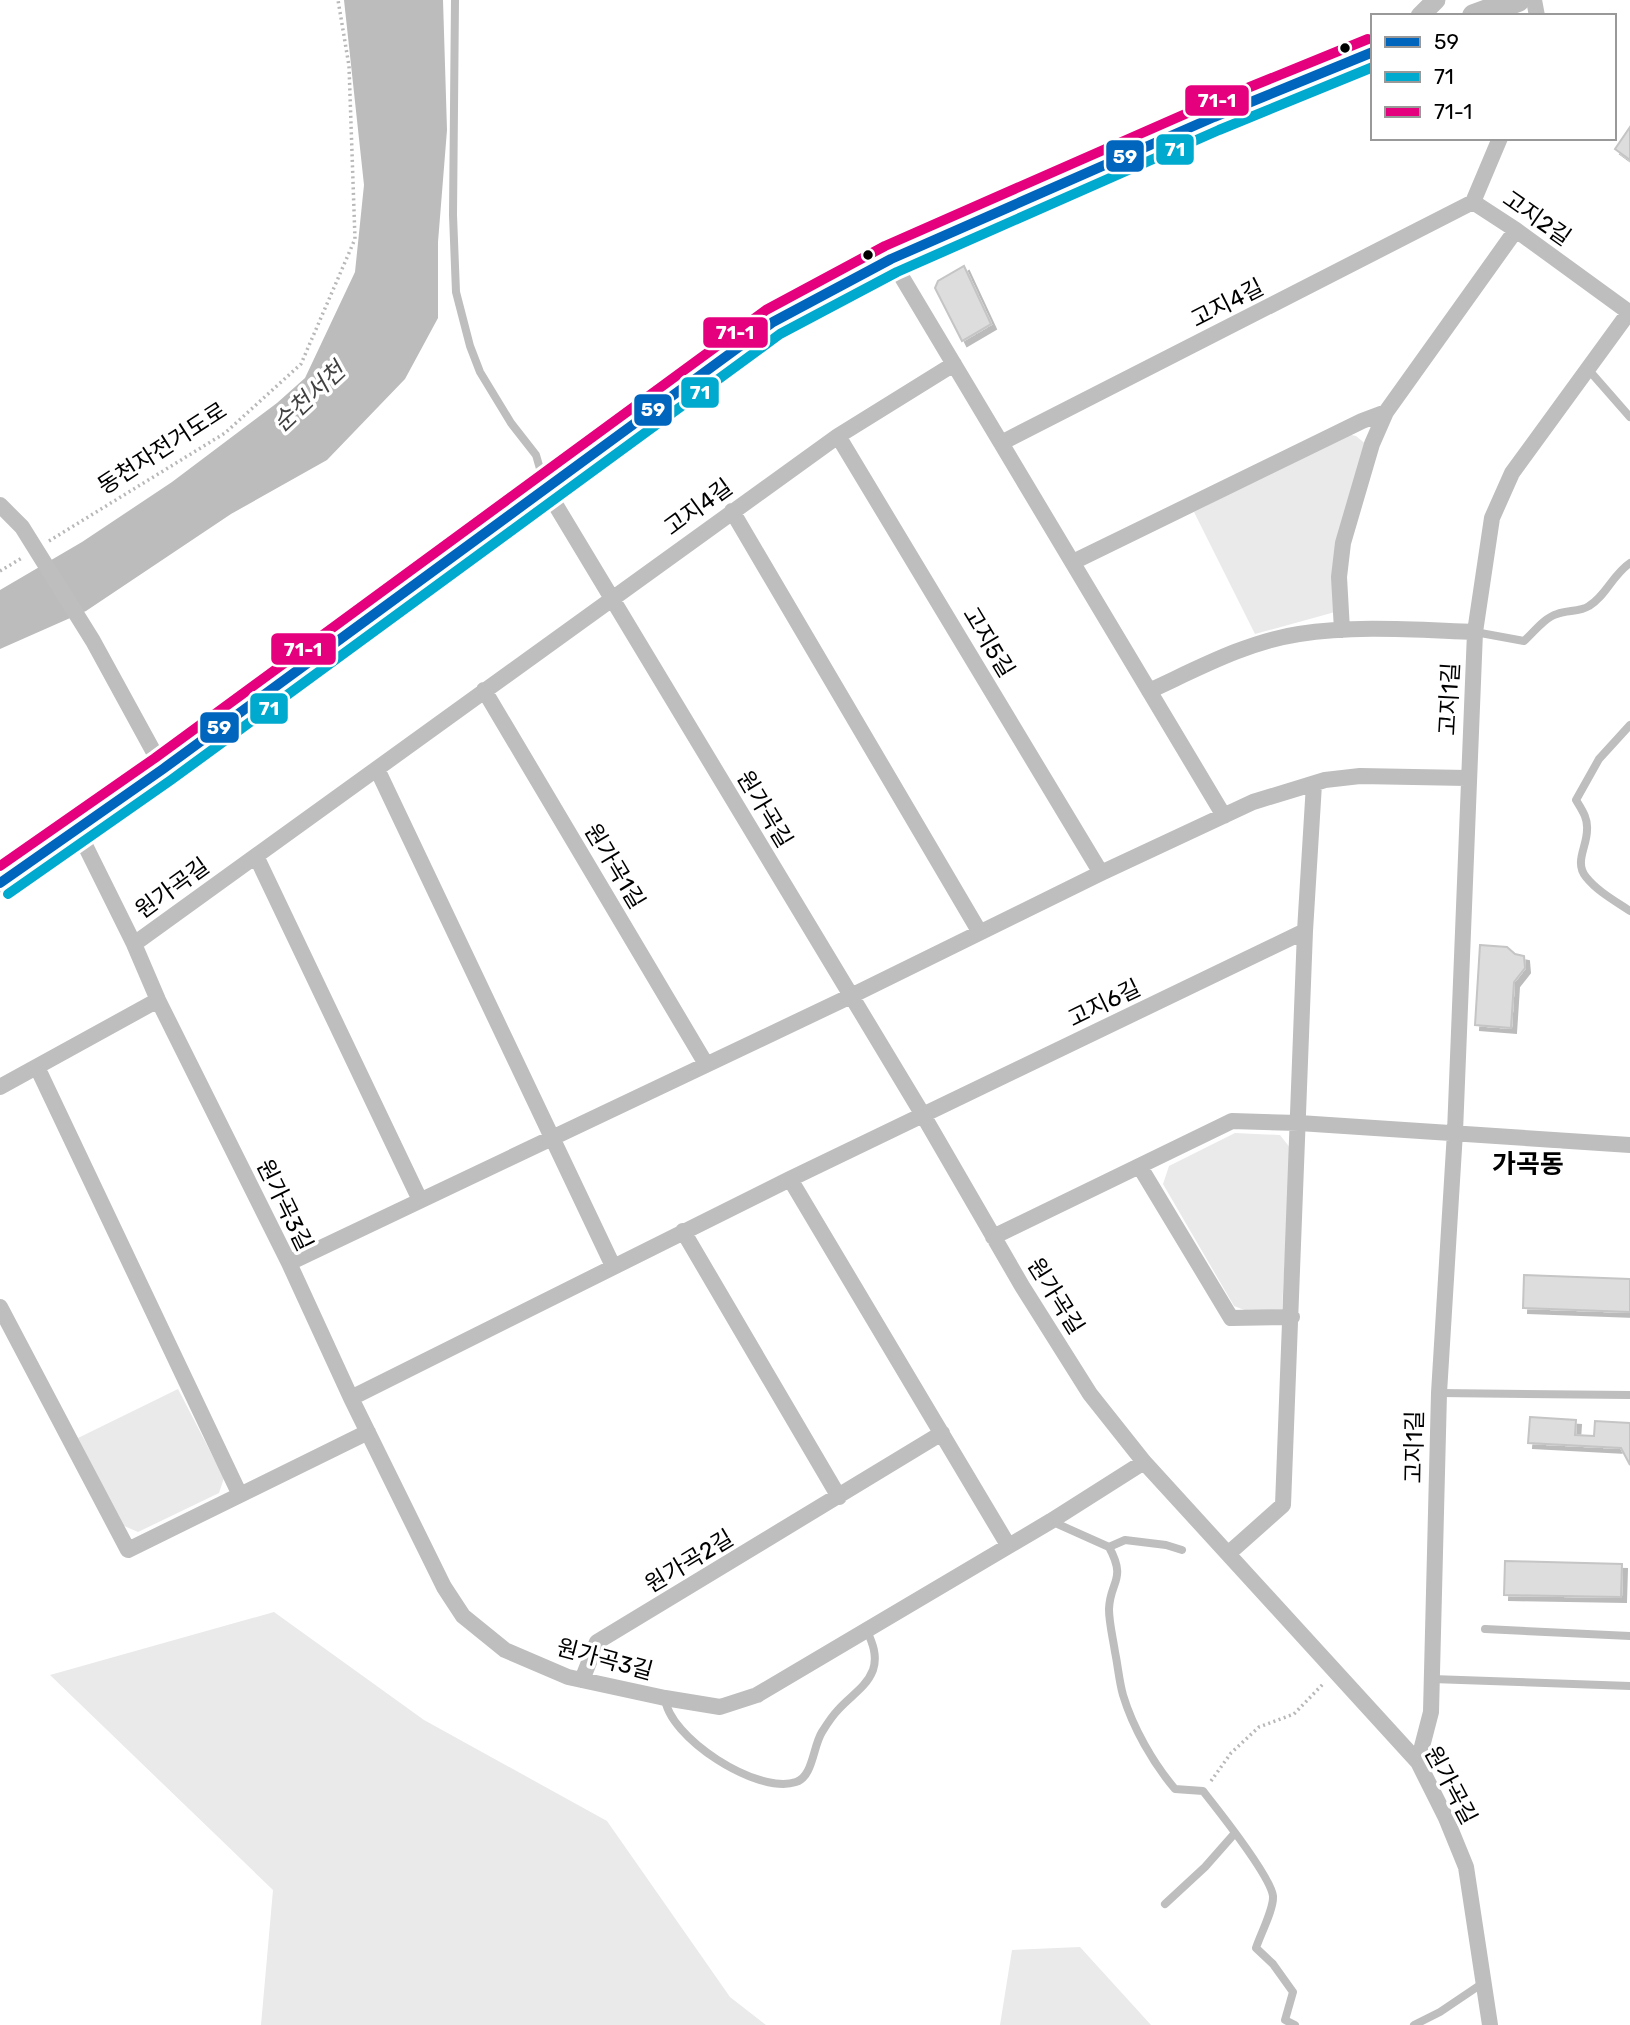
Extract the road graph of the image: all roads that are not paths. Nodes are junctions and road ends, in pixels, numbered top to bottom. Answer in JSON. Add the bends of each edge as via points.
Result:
{"nodes":[{"id":1,"x":454,"y":0,"type":"edge"},
{"id":2,"x":1436,"y":0,"type":"edge"},
{"id":3,"x":1518,"y":0,"type":"edge"},
{"id":4,"x":1422,"y":14,"type":"edge"},
{"id":5,"x":1480,"y":14,"type":"edge"},
{"id":6,"x":1371,"y":53,"type":"edge"},
{"id":7,"x":1499,"y":140,"type":"edge"},
{"id":8,"x":1473,"y":202,"type":"junction"},
{"id":9,"x":1516,"y":230,"type":"junction"},
{"id":10,"x":891,"y":259,"type":"junction"},
{"id":11,"x":1630,"y":312,"type":"edge"},
{"id":12,"x":954,"y":364,"type":"junction"},
{"id":13,"x":1587,"y":368,"type":"junction"},
{"id":14,"x":1386,"y":412,"type":"junction"},
{"id":15,"x":1630,"y":416,"type":"edge"},
{"id":16,"x":838,"y":436,"type":"junction"},
{"id":17,"x":1001,"y":443,"type":"junction"},
{"id":18,"x":546,"y":489,"type":"junction"},
{"id":19,"x":0,"y":505,"type":"edge"},
{"id":20,"x":732,"y":511,"type":"junction"},
{"id":21,"x":1073,"y":562,"type":"junction"},
{"id":22,"x":1630,"y":563,"type":"edge"},
{"id":23,"x":611,"y":598,"type":"junction"},
{"id":24,"x":1342,"y":630,"type":"junction"},
{"id":25,"x":1475,"y":632,"type":"junction"},
{"id":26,"x":484,"y":690,"type":"junction"},
{"id":27,"x":1149,"y":691,"type":"junction"},
{"id":28,"x":1630,"y":725,"type":"edge"},
{"id":29,"x":163,"y":769,"type":"junction"},
{"id":30,"x":377,"y":769,"type":"junction"},
{"id":31,"x":1468,"y":778,"type":"junction"},
{"id":32,"x":1314,"y":784,"type":"junction"},
{"id":33,"x":1224,"y":816,"type":"junction"},
{"id":34,"x":77,"y":829,"type":"junction"},
{"id":35,"x":256,"y":856,"type":"junction"},
{"id":36,"x":1101,"y":873,"type":"junction"},
{"id":37,"x":0,"y":884,"type":"edge"},
{"id":38,"x":1630,"y":911,"type":"edge"},
{"id":39,"x":979,"y":931,"type":"junction"},
{"id":40,"x":1305,"y":931,"type":"junction"},
{"id":41,"x":134,"y":944,"type":"junction"},
{"id":42,"x":851,"y":996,"type":"junction"},
{"id":43,"x":158,"y":1000,"type":"junction"},
{"id":44,"x":706,"y":1064,"type":"junction"},
{"id":45,"x":37,"y":1068,"type":"junction"},
{"id":46,"x":0,"y":1087,"type":"edge"},
{"id":47,"x":923,"y":1115,"type":"junction"},
{"id":48,"x":1299,"y":1123,"type":"junction"},
{"id":49,"x":1455,"y":1132,"type":"junction"},
{"id":50,"x":551,"y":1138,"type":"junction"},
{"id":51,"x":1630,"y":1145,"type":"edge"},
{"id":52,"x":1140,"y":1167,"type":"junction"},
{"id":53,"x":789,"y":1179,"type":"junction"},
{"id":54,"x":420,"y":1200,"type":"junction"},
{"id":55,"x":683,"y":1231,"type":"junction"},
{"id":56,"x":993,"y":1237,"type":"junction"},
{"id":57,"x":289,"y":1263,"type":"junction"},
{"id":58,"x":613,"y":1266,"type":"junction"},
{"id":59,"x":0,"y":1307,"type":"edge"},
{"id":60,"x":1292,"y":1317,"type":"junction"},
{"id":61,"x":1438,"y":1393,"type":"junction"},
{"id":62,"x":1630,"y":1395,"type":"edge"},
{"id":63,"x":351,"y":1398,"type":"junction"},
{"id":64,"x":368,"y":1432,"type":"junction"},
{"id":65,"x":942,"y":1433,"type":"junction"},
{"id":66,"x":1144,"y":1462,"type":"junction"},
{"id":67,"x":240,"y":1495,"type":"junction"},
{"id":68,"x":839,"y":1497,"type":"junction"},
{"id":69,"x":1051,"y":1521,"type":"junction"},
{"id":70,"x":1008,"y":1545,"type":"junction"},
{"id":71,"x":1109,"y":1547,"type":"junction"},
{"id":72,"x":1182,"y":1550,"type":"dead end"},
{"id":73,"x":1229,"y":1553,"type":"junction"},
{"id":74,"x":866,"y":1628,"type":"junction"},
{"id":75,"x":1485,"y":1629,"type":"dead end"},
{"id":76,"x":1630,"y":1636,"type":"edge"},
{"id":77,"x":1432,"y":1679,"type":"junction"},
{"id":78,"x":582,"y":1680,"type":"junction"},
{"id":79,"x":1630,"y":1686,"type":"edge"},
{"id":80,"x":665,"y":1698,"type":"junction"},
{"id":81,"x":1418,"y":1762,"type":"junction"},
{"id":82,"x":1235,"y":1833,"type":"junction"},
{"id":83,"x":1166,"y":1903,"type":"dead end"},
{"id":84,"x":1483,"y":1983,"type":"junction"},
{"id":85,"x":1295,"y":2025,"type":"edge"},
{"id":86,"x":1414,"y":2025,"type":"edge"},
{"id":87,"x":1490,"y":2025,"type":"edge"}],
"edges":[{"from":1,"to":18,"type":"lane","via":[[456,292],[480,372],[536,455]]},
{"from":2,"to":4,"type":"street"},
{"from":3,"to":5,"type":"main road"},
{"from":6,"to":10,"type":"main road"},
{"from":7,"to":8,"type":"street","name":"고지2길"},
{"from":8,"to":9,"type":"street","name":"고지2길"},
{"from":8,"to":17,"type":"street","name":"고지4길"},
{"from":9,"to":11,"type":"street","name":"고지2길"},
{"from":9,"to":14,"type":"street"},
{"from":10,"to":12,"type":"street"},
{"from":10,"to":18,"type":"main road","via":[[773,322]]},
{"from":11,"to":13,"type":"street","name":"고지1길"},
{"from":12,"to":16,"type":"street","name":"고지4길"},
{"from":12,"to":17,"type":"street"},
{"from":13,"to":15,"type":"lane"},
{"from":13,"to":25,"type":"street","name":"고지1길","via":[[1512,473],[1492,519]]},
{"from":14,"to":21,"type":"street"},
{"from":14,"to":24,"type":"street","via":[[1343,543],[1339,577]]},
{"from":16,"to":20,"type":"street","name":"고지4길"},
{"from":16,"to":36,"type":"street","name":"고지5길"},
{"from":17,"to":21,"type":"street"},
{"from":18,"to":23,"type":"street","name":"원가곡길"},
{"from":18,"to":29,"type":"main road"},
{"from":19,"to":29,"type":"street","via":[[22,527],[93,641]]},
{"from":20,"to":23,"type":"street","name":"고지4길"},
{"from":20,"to":39,"type":"street"},
{"from":21,"to":27,"type":"street"},
{"from":22,"to":25,"type":"lane","via":[[1597,601],[1547,618],[1524,641]]},
{"from":23,"to":26,"type":"street","name":"원가곡길"},
{"from":23,"to":42,"type":"street","name":"원가곡길"},
{"from":24,"to":25,"type":"street"},
{"from":24,"to":27,"type":"street","via":[[1256,644]]},
{"from":25,"to":31,"type":"street","name":"고지1길"},
{"from":26,"to":30,"type":"street","name":"원가곡길"},
{"from":26,"to":44,"type":"street","name":"원가곡1길"},
{"from":27,"to":33,"type":"street"},
{"from":28,"to":38,"type":"lane","via":[[1599,759],[1576,800],[1588,833],[1580,859],[1584,876]]},
{"from":29,"to":34,"type":"main road"},
{"from":30,"to":35,"type":"street","name":"원가곡길"},
{"from":30,"to":50,"type":"street"},
{"from":31,"to":32,"type":"street","via":[[1360,776]]},
{"from":31,"to":49,"type":"street","name":"고지1길"},
{"from":32,"to":33,"type":"street"},
{"from":32,"to":40,"type":"street"},
{"from":33,"to":36,"type":"street"},
{"from":34,"to":37,"type":"main road"},
{"from":34,"to":41,"type":"street","name":"원가곡3길"},
{"from":35,"to":41,"type":"street","name":"원가곡길"},
{"from":35,"to":54,"type":"street"},
{"from":36,"to":39,"type":"street"},
{"from":39,"to":42,"type":"street"},
{"from":40,"to":47,"type":"street","name":"고지6길"},
{"from":40,"to":48,"type":"street"},
{"from":41,"to":43,"type":"street","name":"원가곡3길"},
{"from":42,"to":44,"type":"street"},
{"from":42,"to":47,"type":"street","name":"원가곡길"},
{"from":43,"to":45,"type":"street"},
{"from":43,"to":57,"type":"street","name":"원가곡3길"},
{"from":44,"to":50,"type":"street"},
{"from":45,"to":46,"type":"street"},
{"from":45,"to":67,"type":"street"},
{"from":47,"to":53,"type":"street"},
{"from":47,"to":56,"type":"street","name":"원가곡길"},
{"from":48,"to":49,"type":"street"},
{"from":48,"to":52,"type":"street","via":[[1232,1121]]},
{"from":48,"to":60,"type":"street"},
{"from":49,"to":51,"type":"street"},
{"from":49,"to":61,"type":"street","name":"고지1길"},
{"from":50,"to":54,"type":"street"},
{"from":50,"to":58,"type":"street"},
{"from":52,"to":56,"type":"street"},
{"from":52,"to":60,"type":"street","via":[[1231,1318]]},
{"from":53,"to":55,"type":"street"},
{"from":53,"to":65,"type":"street"},
{"from":54,"to":57,"type":"street"},
{"from":55,"to":58,"type":"street"},
{"from":55,"to":68,"type":"street"},
{"from":56,"to":66,"type":"street","name":"원가곡길","via":[[1090,1394]]},
{"from":57,"to":63,"type":"street","name":"원가곡3길"},
{"from":58,"to":63,"type":"street"},
{"from":59,"to":67,"type":"street","via":[[128,1550]]},
{"from":60,"to":73,"type":"street","via":[[1283,1505]]},
{"from":61,"to":62,"type":"lane"},
{"from":61,"to":77,"type":"street","name":"고지1길"},
{"from":63,"to":64,"type":"street","name":"원가곡3길"},
{"from":64,"to":67,"type":"street"},
{"from":64,"to":78,"type":"street","name":"원가곡3길","via":[[444,1587],[463,1616],[505,1650]]},
{"from":65,"to":68,"type":"street","name":"원가곡2길"},
{"from":65,"to":70,"type":"street"},
{"from":66,"to":69,"type":"street","name":"원가곡3길"},
{"from":66,"to":73,"type":"street","name":"원가곡길"},
{"from":68,"to":78,"type":"street","name":"원가곡2길","via":[[597,1642]]},
{"from":69,"to":70,"type":"street","name":"원가곡3길"},
{"from":69,"to":71,"type":"lane"},
{"from":70,"to":74,"type":"street","name":"원가곡3길"},
{"from":71,"to":72,"type":"lane","via":[[1125,1540]]},
{"from":71,"to":82,"type":"lane","via":[[1118,1579],[1109,1606],[1110,1622],[1131,1718],[1175,1789],[1203,1791]]},
{"from":73,"to":81,"type":"street","name":"원가곡길"},
{"from":74,"to":80,"type":"street","name":"원가곡3길","via":[[757,1695],[720,1707]]},
{"from":74,"to":80,"type":"lane","name":"원가곡3길","via":[[875,1656],[871,1675],[827,1724],[806,1776],[797,1782],[751,1778],[730,1769],[671,1718]]},
{"from":75,"to":76,"type":"lane"},
{"from":77,"to":79,"type":"lane"},
{"from":77,"to":81,"type":"street","name":"고지1길","via":[[1431,1712]]},
{"from":78,"to":80,"type":"street","name":"원가곡3길"},
{"from":81,"to":84,"type":"street","name":"원가곡길","via":[[1466,1867]]},
{"from":82,"to":83,"type":"lane"},
{"from":82,"to":85,"type":"lane","via":[[1273,1895],[1256,1948],[1293,1992],[1285,2020]]},
{"from":84,"to":86,"type":"lane"},
{"from":84,"to":87,"type":"street","name":"원가곡길"}]}
